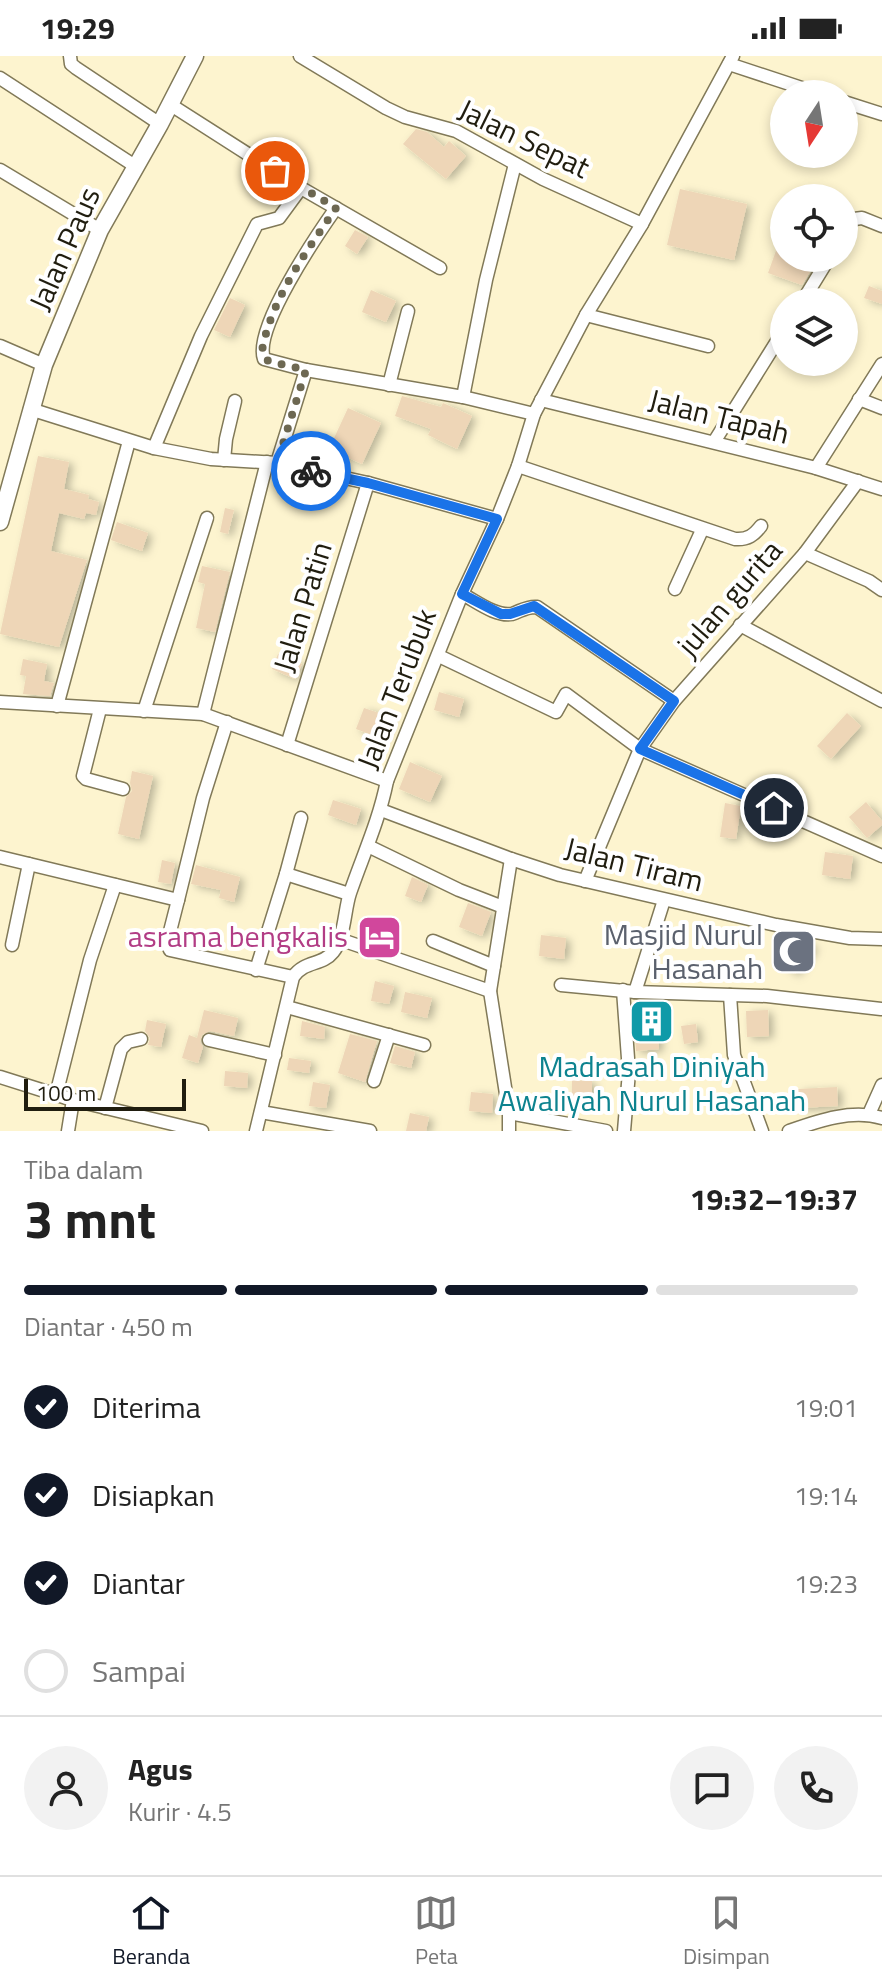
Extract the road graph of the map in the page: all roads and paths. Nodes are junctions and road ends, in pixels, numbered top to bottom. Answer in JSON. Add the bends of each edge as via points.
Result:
{"nodes":[{"id":1,"x":70,"y":56,"type":"edge"},
{"id":2,"x":195,"y":56,"type":"edge"},
{"id":3,"x":300,"y":56,"type":"edge"},
{"id":4,"x":731,"y":60,"type":"edge"},
{"id":5,"x":0,"y":78,"type":"edge"},
{"id":6,"x":783,"y":80,"type":"edge"},
{"id":7,"x":171,"y":105,"type":"junction"},
{"id":8,"x":858,"y":106,"type":"edge"},
{"id":9,"x":882,"y":114,"type":"edge"},
{"id":10,"x":160,"y":124,"type":"junction"},
{"id":11,"x":515,"y":164,"type":"junction"},
{"id":12,"x":135,"y":166,"type":"junction"},
{"id":13,"x":0,"y":170,"type":"edge"},
{"id":14,"x":301,"y":188,"type":"junction"},
{"id":15,"x":336,"y":208,"type":"junction"},
{"id":16,"x":858,"y":218,"type":"edge"},
{"id":17,"x":642,"y":224,"type":"junction"},
{"id":18,"x":882,"y":226,"type":"edge"},
{"id":19,"x":100,"y":230,"type":"junction"},
{"id":20,"x":440,"y":268,"type":"dead end"},
{"id":21,"x":408,"y":311,"type":"dead end"},
{"id":22,"x":586,"y":315,"type":"junction"},
{"id":23,"x":0,"y":346,"type":"edge"},
{"id":24,"x":708,"y":346,"type":"dead end"},
{"id":25,"x":770,"y":352,"type":"edge"},
{"id":26,"x":882,"y":364,"type":"edge"},
{"id":27,"x":44,"y":365,"type":"junction"},
{"id":28,"x":306,"y":370,"type":"junction"},
{"id":29,"x":389,"y":385,"type":"junction"},
{"id":30,"x":882,"y":392,"type":"edge"},
{"id":31,"x":463,"y":397,"type":"junction"},
{"id":32,"x":859,"y":399,"type":"junction"},
{"id":33,"x":541,"y":400,"type":"junction"},
{"id":34,"x":235,"y":401,"type":"dead end"},
{"id":35,"x":878,"y":406,"type":"edge"},
{"id":36,"x":30,"y":409,"type":"junction"},
{"id":37,"x":534,"y":414,"type":"junction"},
{"id":38,"x":129,"y":441,"type":"junction"},
{"id":39,"x":714,"y":442,"type":"junction"},
{"id":40,"x":154,"y":448,"type":"junction"},
{"id":41,"x":224,"y":460,"type":"junction"},
{"id":42,"x":272,"y":463,"type":"junction"},
{"id":43,"x":518,"y":466,"type":"junction"},
{"id":44,"x":816,"y":468,"type":"junction"},
{"id":45,"x":858,"y":481,"type":"junction"},
{"id":46,"x":368,"y":483,"type":"junction"},
{"id":47,"x":882,"y":489,"type":"edge"},
{"id":48,"x":207,"y":518,"type":"dead end"},
{"id":49,"x":497,"y":519,"type":"junction"},
{"id":50,"x":0,"y":522,"type":"edge"},
{"id":51,"x":761,"y":526,"type":"dead end"},
{"id":52,"x":702,"y":530,"type":"junction"},
{"id":53,"x":805,"y":553,"type":"junction"},
{"id":54,"x":675,"y":589,"type":"dead end"},
{"id":55,"x":882,"y":590,"type":"edge"},
{"id":56,"x":462,"y":594,"type":"junction"},
{"id":57,"x":740,"y":625,"type":"junction"},
{"id":58,"x":439,"y":656,"type":"junction"},
{"id":59,"x":674,"y":701,"type":"junction"},
{"id":60,"x":882,"y":701,"type":"edge"},
{"id":61,"x":0,"y":702,"type":"edge"},
{"id":62,"x":57,"y":706,"type":"junction"},
{"id":63,"x":100,"y":709,"type":"junction"},
{"id":64,"x":144,"y":711,"type":"junction"},
{"id":65,"x":203,"y":714,"type":"junction"},
{"id":66,"x":227,"y":722,"type":"junction"},
{"id":67,"x":287,"y":745,"type":"junction"},
{"id":68,"x":640,"y":749,"type":"junction"},
{"id":69,"x":387,"y":781,"type":"junction"},
{"id":70,"x":123,"y":789,"type":"dead end"},
{"id":71,"x":381,"y":810,"type":"junction"},
{"id":72,"x":301,"y":818,"type":"dead end"},
{"id":73,"x":368,"y":846,"type":"junction"},
{"id":74,"x":882,"y":856,"type":"edge"},
{"id":75,"x":0,"y":857,"type":"edge"},
{"id":76,"x":511,"y":859,"type":"junction"},
{"id":77,"x":29,"y":864,"type":"junction"},
{"id":78,"x":286,"y":874,"type":"junction"},
{"id":79,"x":585,"y":881,"type":"junction"},
{"id":80,"x":115,"y":885,"type":"junction"},
{"id":81,"x":349,"y":894,"type":"junction"},
{"id":82,"x":178,"y":900,"type":"junction"},
{"id":83,"x":664,"y":900,"type":"junction"},
{"id":84,"x":503,"y":907,"type":"junction"},
{"id":85,"x":339,"y":939,"type":"junction"},
{"id":86,"x":882,"y":939,"type":"edge"},
{"id":87,"x":433,"y":941,"type":"dead end"},
{"id":88,"x":12,"y":945,"type":"dead end"},
{"id":89,"x":494,"y":966,"type":"junction"},
{"id":90,"x":256,"y":970,"type":"junction"},
{"id":91,"x":293,"y":977,"type":"junction"},
{"id":92,"x":561,"y":985,"type":"dead end"},
{"id":93,"x":490,"y":991,"type":"junction"},
{"id":94,"x":629,"y":991,"type":"junction"},
{"id":95,"x":730,"y":995,"type":"junction"},
{"id":96,"x":882,"y":1002,"type":"edge"},
{"id":97,"x":287,"y":1007,"type":"junction"},
{"id":98,"x":881,"y":1009,"type":"edge"},
{"id":99,"x":882,"y":1019,"type":"edge"},
{"id":100,"x":389,"y":1035,"type":"junction"},
{"id":101,"x":141,"y":1039,"type":"dead end"},
{"id":102,"x":209,"y":1040,"type":"dead end"},
{"id":103,"x":424,"y":1045,"type":"dead end"},
{"id":104,"x":275,"y":1055,"type":"junction"},
{"id":105,"x":0,"y":1077,"type":"edge"},
{"id":106,"x":374,"y":1081,"type":"dead end"},
{"id":107,"x":882,"y":1085,"type":"edge"},
{"id":108,"x":56,"y":1095,"type":"junction"},
{"id":109,"x":73,"y":1100,"type":"junction"},
{"id":110,"x":105,"y":1108,"type":"junction"},
{"id":111,"x":261,"y":1112,"type":"junction"},
{"id":112,"x":509,"y":1113,"type":"junction"},
{"id":113,"x":875,"y":1116,"type":"edge"},
{"id":114,"x":68,"y":1131,"type":"edge"},
{"id":115,"x":202,"y":1131,"type":"edge"},
{"id":116,"x":256,"y":1131,"type":"edge"},
{"id":117,"x":370,"y":1131,"type":"edge"},
{"id":118,"x":509,"y":1131,"type":"edge"},
{"id":119,"x":606,"y":1131,"type":"edge"},
{"id":120,"x":624,"y":1131,"type":"edge"},
{"id":121,"x":762,"y":1131,"type":"edge"},
{"id":122,"x":789,"y":1131,"type":"edge"}],
"edges":[{"from":1,"to":10,"type":"street","via":[[76,68]]},
{"from":2,"to":7,"type":"main road","name":"Jalan Paus"},
{"from":3,"to":11,"type":"street","name":"Jalan Sepat","via":[[386,108],[456,131]]},
{"from":4,"to":6,"type":"street"},
{"from":4,"to":17,"type":"street","name":"Jalan Terubuk"},
{"from":5,"to":12,"type":"street"},
{"from":7,"to":10,"type":"main road","name":"Jalan Paus"},
{"from":7,"to":14,"type":"street"},
{"from":8,"to":9,"type":"street"},
{"from":10,"to":12,"type":"main road","name":"Jalan Paus"},
{"from":11,"to":17,"type":"street","name":"Jalan Sepat"},
{"from":11,"to":31,"type":"street"},
{"from":12,"to":19,"type":"main road","name":"Jalan Paus"},
{"from":13,"to":19,"type":"street"},
{"from":14,"to":15,"type":"street"},
{"from":14,"to":40,"type":"street","via":[[279,218],[257,224],[201,336]]},
{"from":15,"to":20,"type":"street"},
{"from":15,"to":28,"type":"street","via":[[301,259],[263,345],[268,361]]},
{"from":16,"to":18,"type":"street"},
{"from":17,"to":22,"type":"street","name":"Jalan Terubuk"},
{"from":19,"to":27,"type":"main road","name":"Jalan Paus"},
{"from":21,"to":29,"type":"street"},
{"from":22,"to":24,"type":"street"},
{"from":22,"to":33,"type":"street","name":"Jalan Terubuk"},
{"from":23,"to":27,"type":"street"},
{"from":25,"to":39,"type":"street"},
{"from":26,"to":32,"type":"street"},
{"from":27,"to":36,"type":"main road","name":"Jalan Paus"},
{"from":28,"to":29,"type":"street"},
{"from":28,"to":42,"type":"street"},
{"from":29,"to":31,"type":"street"},
{"from":30,"to":35,"type":"street"},
{"from":31,"to":37,"type":"street"},
{"from":32,"to":35,"type":"street"},
{"from":32,"to":44,"type":"street"},
{"from":33,"to":37,"type":"street","name":"Jalan Terubuk"},
{"from":33,"to":39,"type":"street","name":"Jalan Tapah"},
{"from":34,"to":41,"type":"street"},
{"from":36,"to":38,"type":"street"},
{"from":36,"to":50,"type":"main road","name":"Jalan Paus"},
{"from":37,"to":43,"type":"street","name":"Jalan Terubuk"},
{"from":38,"to":40,"type":"street"},
{"from":38,"to":62,"type":"street"},
{"from":39,"to":44,"type":"street","name":"Jalan Tapah"},
{"from":40,"to":41,"type":"street"},
{"from":41,"to":42,"type":"street"},
{"from":42,"to":46,"type":"street"},
{"from":42,"to":65,"type":"street"},
{"from":43,"to":49,"type":"street","name":"Jalan Terubuk"},
{"from":43,"to":52,"type":"street"},
{"from":44,"to":45,"type":"street","name":"Jalan Tapah"},
{"from":45,"to":47,"type":"street","name":"Jalan Tapah"},
{"from":45,"to":53,"type":"street","name":"julan gurita"},
{"from":46,"to":49,"type":"street"},
{"from":46,"to":67,"type":"street","name":"Jalan Patin"},
{"from":48,"to":64,"type":"street"},
{"from":49,"to":56,"type":"street","name":"Jalan Terubuk"},
{"from":51,"to":52,"type":"street","via":[[745,540]]},
{"from":52,"to":54,"type":"street"},
{"from":53,"to":55,"type":"street"},
{"from":53,"to":57,"type":"street","name":"julan gurita"},
{"from":56,"to":58,"type":"street","name":"Jalan Terubuk"},
{"from":56,"to":59,"type":"street","via":[[501,614],[537,607]]},
{"from":57,"to":59,"type":"street","name":"julan gurita"},
{"from":57,"to":60,"type":"street"},
{"from":58,"to":68,"type":"street","via":[[556,712],[566,694]]},
{"from":58,"to":69,"type":"street","name":"Jalan Terubuk"},
{"from":59,"to":68,"type":"street","name":"julan gurita"},
{"from":61,"to":62,"type":"street"},
{"from":62,"to":63,"type":"street"},
{"from":63,"to":64,"type":"street"},
{"from":63,"to":70,"type":"street","via":[[83,776]]},
{"from":64,"to":65,"type":"street"},
{"from":65,"to":66,"type":"street"},
{"from":66,"to":67,"type":"street"},
{"from":66,"to":82,"type":"street"},
{"from":67,"to":69,"type":"street"},
{"from":68,"to":74,"type":"street"},
{"from":68,"to":79,"type":"street","name":"julan gurita"},
{"from":69,"to":71,"type":"street","name":"Jalan Terubuk"},
{"from":71,"to":73,"type":"street","name":"Jalan Terubuk"},
{"from":71,"to":76,"type":"street","name":"Jalan Tiram"},
{"from":72,"to":78,"type":"street"},
{"from":73,"to":81,"type":"street","name":"Jalan Terubuk"},
{"from":73,"to":84,"type":"street"},
{"from":75,"to":77,"type":"street"},
{"from":76,"to":79,"type":"street","name":"Jalan Tiram"},
{"from":76,"to":84,"type":"street"},
{"from":77,"to":80,"type":"street"},
{"from":77,"to":88,"type":"street"},
{"from":78,"to":81,"type":"street"},
{"from":78,"to":90,"type":"street"},
{"from":79,"to":83,"type":"street","name":"Jalan Tiram"},
{"from":80,"to":82,"type":"street"},
{"from":80,"to":108,"type":"street"},
{"from":81,"to":85,"type":"street","name":"Jalan Terubuk"},
{"from":82,"to":90,"type":"street","via":[[168,949]]},
{"from":83,"to":86,"type":"street","name":"Jalan Tiram","via":[[776,925]]},
{"from":83,"to":94,"type":"street"},
{"from":84,"to":89,"type":"street"},
{"from":85,"to":91,"type":"street","via":[[329,956],[303,965]]},
{"from":85,"to":93,"type":"street"},
{"from":87,"to":89,"type":"street"},
{"from":89,"to":93,"type":"street"},
{"from":90,"to":91,"type":"street"},
{"from":91,"to":97,"type":"street"},
{"from":92,"to":94,"type":"street"},
{"from":93,"to":112,"type":"street"},
{"from":94,"to":95,"type":"street"},
{"from":94,"to":120,"type":"street"},
{"from":95,"to":98,"type":"street"},
{"from":95,"to":121,"type":"street","via":[[734,1055]]},
{"from":96,"to":98,"type":"street"},
{"from":97,"to":100,"type":"street"},
{"from":97,"to":104,"type":"street"},
{"from":98,"to":99,"type":"street"},
{"from":100,"to":103,"type":"street"},
{"from":100,"to":106,"type":"street"},
{"from":101,"to":110,"type":"street","via":[[121,1049]]},
{"from":102,"to":104,"type":"street"},
{"from":104,"to":111,"type":"street"},
{"from":105,"to":108,"type":"street"},
{"from":107,"to":113,"type":"street"},
{"from":108,"to":109,"type":"street"},
{"from":109,"to":110,"type":"street"},
{"from":109,"to":114,"type":"street"},
{"from":110,"to":115,"type":"street"},
{"from":111,"to":116,"type":"street"},
{"from":111,"to":117,"type":"street"},
{"from":112,"to":118,"type":"street"},
{"from":112,"to":119,"type":"street"},
{"from":113,"to":122,"type":"street","via":[[833,1117]]}]}
